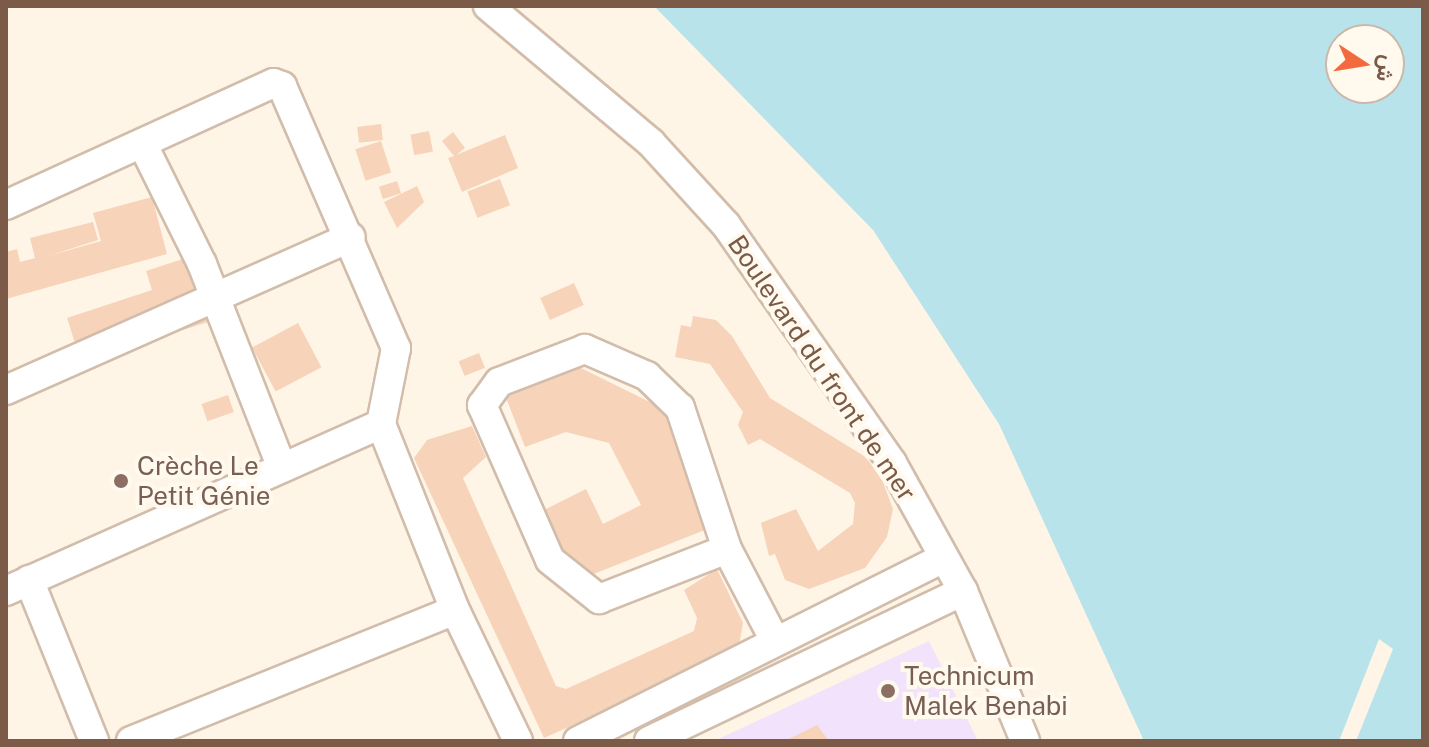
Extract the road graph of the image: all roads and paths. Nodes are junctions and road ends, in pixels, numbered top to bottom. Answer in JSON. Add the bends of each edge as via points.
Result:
{"nodes":[{"id":1,"x":488,"y":6,"type":"edge"},
{"id":2,"x":143,"y":145,"type":"junction"},
{"id":3,"x":6,"y":205,"type":"edge"},
{"id":4,"x":351,"y":237,"type":"junction"},
{"id":5,"x":214,"y":298,"type":"junction"},
{"id":6,"x":6,"y":390,"type":"edge"},
{"id":7,"x":381,"y":424,"type":"junction"},
{"id":8,"x":282,"y":468,"type":"junction"},
{"id":9,"x":727,"y":549,"type":"junction"},
{"id":10,"x":944,"y":558,"type":"junction"},
{"id":11,"x":18,"y":586,"type":"edge"},
{"id":12,"x":963,"y":591,"type":"junction"},
{"id":13,"x":455,"y":610,"type":"junction"},
{"id":14,"x":773,"y":637,"type":"junction"},
{"id":15,"x":94,"y":741,"type":"edge"},
{"id":16,"x":131,"y":741,"type":"edge"},
{"id":17,"x":518,"y":741,"type":"edge"},
{"id":18,"x":578,"y":741,"type":"edge"},
{"id":19,"x":649,"y":741,"type":"edge"},
{"id":20,"x":1025,"y":741,"type":"edge"}],
"edges":[{"from":1,"to":10,"type":"street","name":"Boulevard du front de mer","via":[[651,143],[726,225],[892,463]]},
{"from":2,"to":3,"type":"street"},
{"from":2,"to":4,"type":"street","via":[[274,83],[282,86]]},
{"from":2,"to":5,"type":"street"},
{"from":4,"to":5,"type":"street"},
{"from":4,"to":7,"type":"street","via":[[396,348]]},
{"from":5,"to":6,"type":"street"},
{"from":5,"to":8,"type":"street"},
{"from":7,"to":8,"type":"street"},
{"from":7,"to":13,"type":"street"},
{"from":8,"to":11,"type":"street"},
{"from":9,"to":9,"type":"street","via":[[599,599],[550,560],[482,405],[499,382],[585,349],[647,376],[680,408]]},
{"from":9,"to":14,"type":"street"},
{"from":10,"to":12,"type":"street","name":"Boulevard du front de mer"},
{"from":10,"to":14,"type":"street"},
{"from":11,"to":15,"type":"street"},
{"from":12,"to":19,"type":"street"},
{"from":12,"to":20,"type":"street","name":"Boulevard du front de mer"},
{"from":13,"to":16,"type":"street"},
{"from":13,"to":17,"type":"street"},
{"from":14,"to":18,"type":"street"}]}
